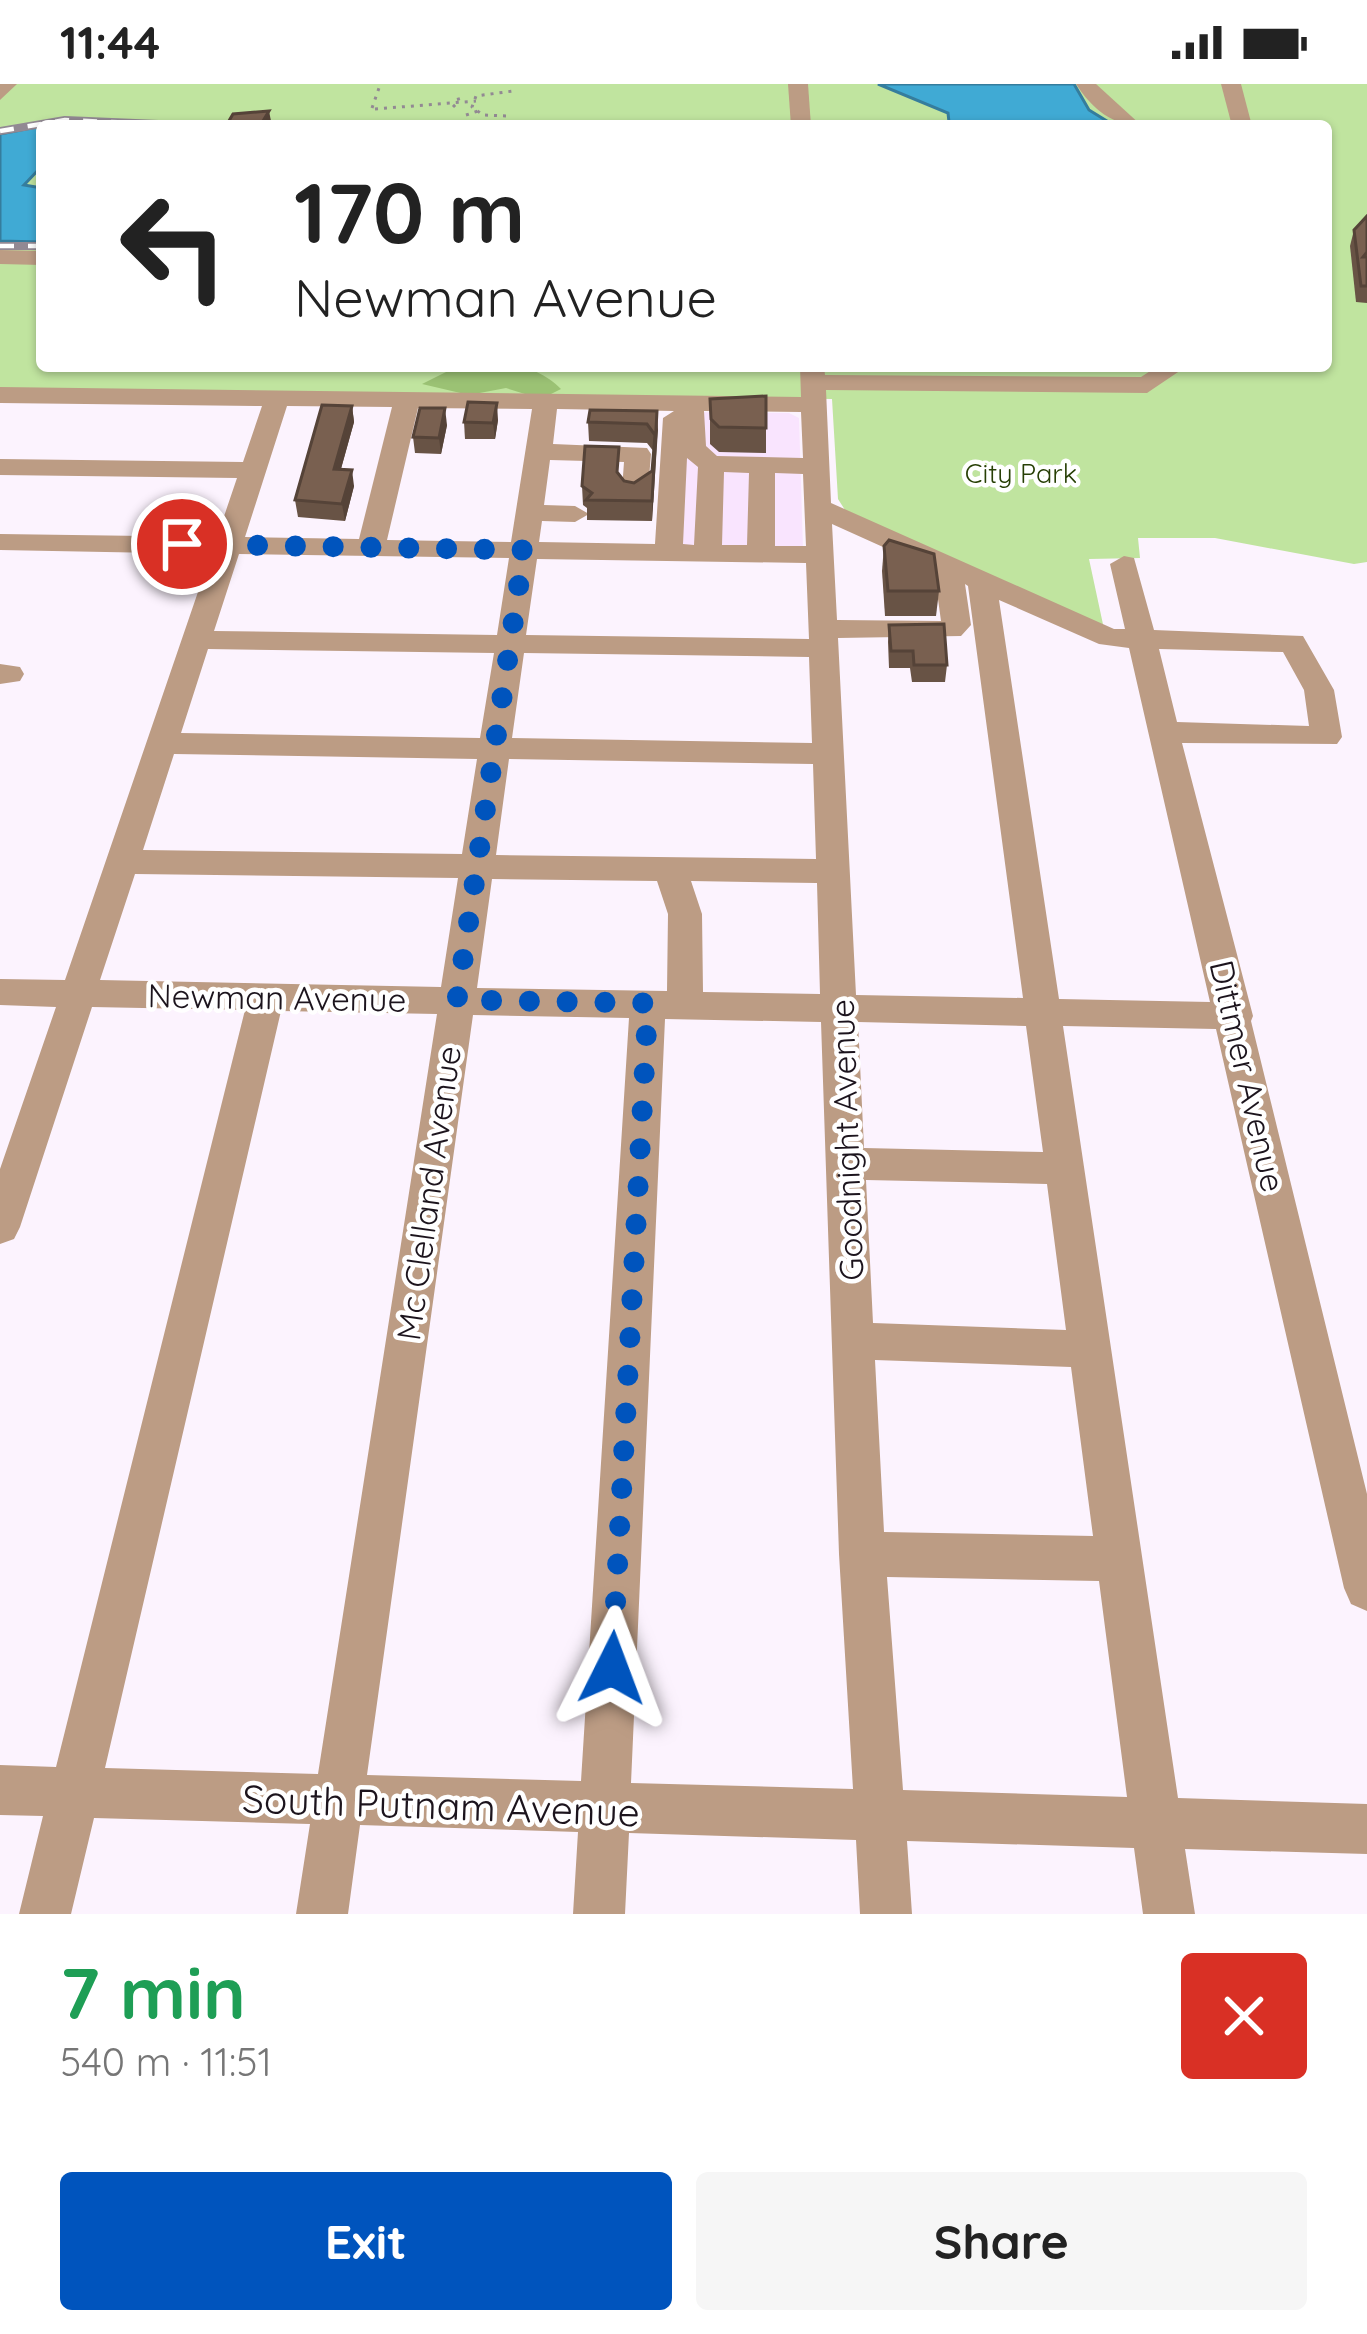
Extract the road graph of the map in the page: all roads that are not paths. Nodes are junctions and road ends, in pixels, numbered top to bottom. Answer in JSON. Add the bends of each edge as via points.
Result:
{"nodes":[{"id":1,"x":7,"y":84,"type":"edge"},
{"id":2,"x":798,"y":84,"type":"edge"},
{"id":3,"x":1086,"y":84,"type":"edge"},
{"id":4,"x":1231,"y":84,"type":"edge"},
{"id":5,"x":0,"y":94,"type":"edge"},
{"id":6,"x":801,"y":120,"type":"edge"},
{"id":7,"x":1124,"y":120,"type":"edge"},
{"id":8,"x":1240,"y":120,"type":"edge"},
{"id":9,"x":0,"y":257,"type":"edge"},
{"id":10,"x":36,"y":258,"type":"edge"},
{"id":11,"x":1166,"y":372,"type":"edge"},
{"id":12,"x":812,"y":384,"type":"edge"},
{"id":13,"x":0,"y":394,"type":"edge"},
{"id":14,"x":277,"y":399,"type":"junction"},
{"id":15,"x":407,"y":400,"type":"junction"},
{"id":16,"x":546,"y":401,"type":"junction"},
{"id":17,"x":684,"y":403,"type":"junction"},
{"id":18,"x":683,"y":440,"type":"junction"},
{"id":19,"x":539,"y":452,"type":"junction"},
{"id":20,"x":711,"y":464,"type":"junction"},
{"id":21,"x":762,"y":465,"type":"junction"},
{"id":22,"x":816,"y":466,"type":"junction"},
{"id":23,"x":0,"y":467,"type":"edge"},
{"id":24,"x":252,"y":470,"type":"junction"},
{"id":25,"x":635,"y":490,"type":"edge"},
{"id":26,"x":819,"y":508,"type":"junction"},
{"id":27,"x":575,"y":514,"type":"dead end"},
{"id":28,"x":527,"y":531,"type":"junction"},
{"id":29,"x":0,"y":542,"type":"edge"},
{"id":30,"x":227,"y":544,"type":"junction"},
{"id":31,"x":371,"y":549,"type":"junction"},
{"id":32,"x":669,"y":552,"type":"junction"},
{"id":33,"x":708,"y":553,"type":"junction"},
{"id":34,"x":761,"y":554,"type":"junction"},
{"id":35,"x":820,"y":555,"type":"junction"},
{"id":36,"x":1124,"y":564,"type":"dead end"},
{"id":37,"x":965,"y":574,"type":"junction"},
{"id":38,"x":824,"y":639,"type":"junction"},
{"id":39,"x":197,"y":640,"type":"junction"},
{"id":40,"x":1142,"y":640,"type":"junction"},
{"id":41,"x":510,"y":645,"type":"junction"},
{"id":42,"x":1165,"y":731,"type":"junction"},
{"id":43,"x":162,"y":742,"type":"junction"},
{"id":44,"x":496,"y":748,"type":"junction"},
{"id":45,"x":828,"y":754,"type":"junction"},
{"id":46,"x":121,"y":862,"type":"junction"},
{"id":47,"x":478,"y":867,"type":"junction"},
{"id":48,"x":670,"y":870,"type":"junction"},
{"id":49,"x":834,"y":871,"type":"junction"},
{"id":50,"x":0,"y":992,"type":"edge"},
{"id":51,"x":78,"y":993,"type":"junction"},
{"id":52,"x":267,"y":996,"type":"junction"},
{"id":53,"x":457,"y":1000,"type":"junction"},
{"id":54,"x":666,"y":1004,"type":"junction"},
{"id":55,"x":842,"y":1007,"type":"junction"},
{"id":56,"x":1042,"y":1010,"type":"junction"},
{"id":57,"x":1234,"y":1016,"type":"junction"},
{"id":58,"x":847,"y":1164,"type":"junction"},
{"id":59,"x":1064,"y":1168,"type":"junction"},
{"id":60,"x":0,"y":1227,"type":"edge"},
{"id":61,"x":853,"y":1341,"type":"junction"},
{"id":62,"x":1090,"y":1348,"type":"junction"},
{"id":63,"x":862,"y":1554,"type":"junction"},
{"id":64,"x":1120,"y":1558,"type":"junction"},
{"id":65,"x":1367,"y":1588,"type":"edge"},
{"id":66,"x":0,"y":1790,"type":"edge"},
{"id":67,"x":75,"y":1792,"type":"junction"},
{"id":68,"x":338,"y":1803,"type":"junction"},
{"id":69,"x":605,"y":1810,"type":"junction"},
{"id":70,"x":881,"y":1819,"type":"junction"},
{"id":71,"x":1157,"y":1824,"type":"junction"},
{"id":72,"x":1367,"y":1829,"type":"edge"},
{"id":73,"x":45,"y":1914,"type":"edge"},
{"id":74,"x":322,"y":1914,"type":"edge"},
{"id":75,"x":599,"y":1914,"type":"edge"},
{"id":76,"x":886,"y":1914,"type":"edge"},
{"id":77,"x":1169,"y":1914,"type":"edge"}],
"edges":[{"from":1,"to":5,"type":"street"},
{"from":2,"to":6,"type":"street"},
{"from":3,"to":7,"type":"street"},
{"from":4,"to":8,"type":"street"},
{"from":9,"to":10,"type":"street"},
{"from":11,"to":12,"type":"street","via":[[1147,385]]},
{"from":12,"to":17,"type":"street"},
{"from":12,"to":22,"type":"street","name":"Goodnight Avenue"},
{"from":13,"to":14,"type":"street"},
{"from":14,"to":15,"type":"street"},
{"from":14,"to":24,"type":"street"},
{"from":15,"to":16,"type":"street"},
{"from":15,"to":31,"type":"street"},
{"from":16,"to":17,"type":"street"},
{"from":16,"to":19,"type":"street","name":"Mc Clelland Avenue"},
{"from":17,"to":18,"type":"street"},
{"from":18,"to":20,"type":"street"},
{"from":18,"to":32,"type":"street"},
{"from":19,"to":25,"type":"street","via":[[638,454]]},
{"from":19,"to":28,"type":"street","name":"Mc Clelland Avenue"},
{"from":20,"to":21,"type":"street"},
{"from":20,"to":33,"type":"street"},
{"from":21,"to":22,"type":"street"},
{"from":21,"to":34,"type":"street"},
{"from":22,"to":26,"type":"street","name":"Goodnight Avenue"},
{"from":23,"to":24,"type":"street"},
{"from":24,"to":30,"type":"street"},
{"from":26,"to":35,"type":"street","name":"Goodnight Avenue"},
{"from":26,"to":37,"type":"street"},
{"from":27,"to":28,"type":"street"},
{"from":28,"to":31,"type":"street"},
{"from":28,"to":32,"type":"street","via":[[639,539]]},
{"from":28,"to":41,"type":"street","name":"Mc Clelland Avenue"},
{"from":29,"to":30,"type":"street"},
{"from":30,"to":31,"type":"street"},
{"from":30,"to":39,"type":"street"},
{"from":32,"to":33,"type":"street"},
{"from":33,"to":34,"type":"street"},
{"from":34,"to":35,"type":"street"},
{"from":35,"to":38,"type":"street","name":"Goodnight Avenue"},
{"from":36,"to":40,"type":"street","name":"Dittmer Avenue"},
{"from":37,"to":38,"type":"street","via":[[951,630]]},
{"from":37,"to":40,"type":"street","via":[[1109,638]]},
{"from":37,"to":56,"type":"street"},
{"from":38,"to":41,"type":"street"},
{"from":38,"to":45,"type":"street","name":"Goodnight Avenue"},
{"from":39,"to":41,"type":"street"},
{"from":39,"to":43,"type":"street"},
{"from":40,"to":42,"type":"street","name":"Dittmer Avenue"},
{"from":40,"to":42,"type":"street","via":[[1293,643],[1319,690],[1326,737]]},
{"from":41,"to":44,"type":"street","name":"Mc Clelland Avenue"},
{"from":42,"to":57,"type":"street","name":"Dittmer Avenue"},
{"from":43,"to":44,"type":"street"},
{"from":43,"to":46,"type":"street"},
{"from":44,"to":45,"type":"street"},
{"from":44,"to":47,"type":"street","name":"Mc Clelland Avenue"},
{"from":45,"to":49,"type":"street","name":"Goodnight Avenue"},
{"from":46,"to":47,"type":"street"},
{"from":46,"to":51,"type":"street"},
{"from":47,"to":48,"type":"street"},
{"from":47,"to":53,"type":"street","name":"Mc Clelland Avenue"},
{"from":48,"to":49,"type":"street"},
{"from":48,"to":54,"type":"street","via":[[685,914]]},
{"from":49,"to":55,"type":"street","name":"Goodnight Avenue"},
{"from":50,"to":51,"type":"street","name":"Newman Avenue"},
{"from":51,"to":52,"type":"street","name":"Newman Avenue"},
{"from":51,"to":60,"type":"street"},
{"from":52,"to":53,"type":"street","name":"Newman Avenue"},
{"from":52,"to":67,"type":"street"},
{"from":53,"to":54,"type":"street","name":"Newman Avenue"},
{"from":53,"to":68,"type":"street","name":"Mc Clelland Avenue"},
{"from":54,"to":55,"type":"street","name":"Newman Avenue"},
{"from":54,"to":69,"type":"street"},
{"from":55,"to":56,"type":"street","name":"Newman Avenue"},
{"from":55,"to":58,"type":"street","name":"Goodnight Avenue"},
{"from":56,"to":57,"type":"street","name":"Newman Avenue"},
{"from":56,"to":59,"type":"street"},
{"from":57,"to":65,"type":"street","name":"Dittmer Avenue"},
{"from":58,"to":59,"type":"street"},
{"from":58,"to":61,"type":"street","name":"Goodnight Avenue"},
{"from":59,"to":62,"type":"street"},
{"from":61,"to":62,"type":"street"},
{"from":61,"to":63,"type":"street","name":"Goodnight Avenue"},
{"from":62,"to":64,"type":"street"},
{"from":63,"to":64,"type":"street"},
{"from":63,"to":70,"type":"street","name":"Goodnight Avenue"},
{"from":64,"to":71,"type":"street"},
{"from":66,"to":67,"type":"street","name":"South Putnam Avenue"},
{"from":67,"to":68,"type":"street","name":"South Putnam Avenue"},
{"from":67,"to":73,"type":"street"},
{"from":68,"to":69,"type":"street","name":"South Putnam Avenue"},
{"from":68,"to":74,"type":"street","name":"Mc Clelland Avenue"},
{"from":69,"to":70,"type":"street","name":"South Putnam Avenue"},
{"from":69,"to":75,"type":"street"},
{"from":70,"to":71,"type":"street","name":"South Putnam Avenue"},
{"from":70,"to":76,"type":"street","name":"Goodnight Avenue"},
{"from":71,"to":72,"type":"street","name":"South Putnam Avenue"},
{"from":71,"to":77,"type":"street"}]}
